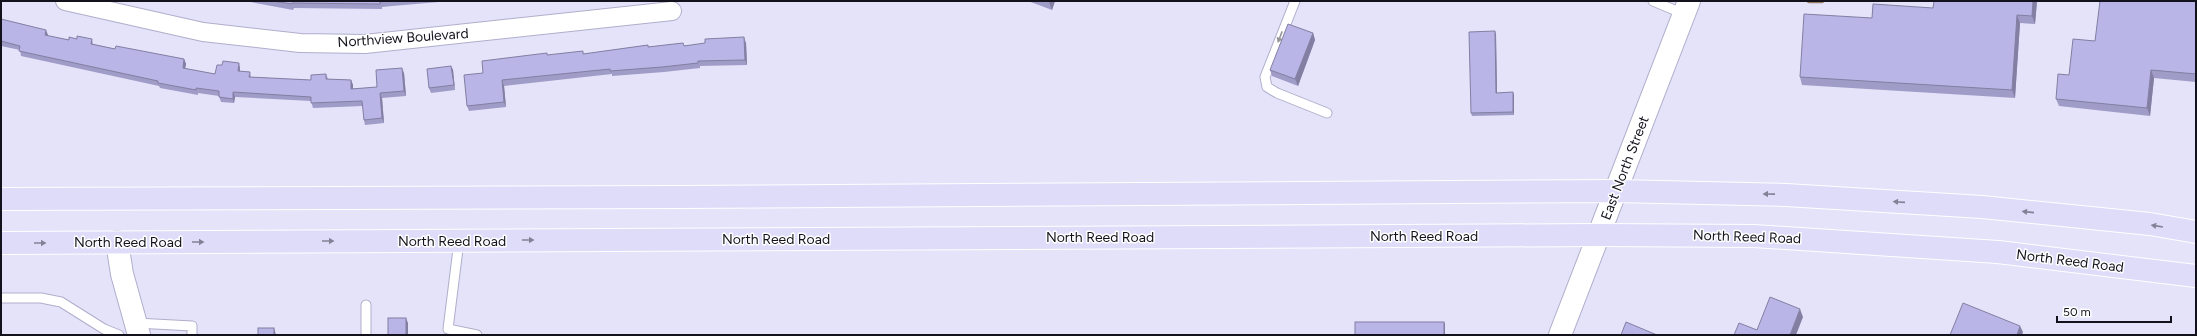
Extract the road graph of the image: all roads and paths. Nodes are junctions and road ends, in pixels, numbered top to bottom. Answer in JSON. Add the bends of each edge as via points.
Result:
{"nodes":[{"id":1,"x":65,"y":1,"type":"edge"},
{"id":2,"x":1294,"y":1,"type":"edge"},
{"id":3,"x":1653,"y":1,"type":"edge"},
{"id":4,"x":1687,"y":7,"type":"edge"},
{"id":5,"x":660,"y":8,"type":"edge"},
{"id":6,"x":1327,"y":113,"type":"dead end"},
{"id":7,"x":1616,"y":191,"type":"junction"},
{"id":8,"x":1,"y":199,"type":"edge"},
{"id":9,"x":2196,"y":232,"type":"edge"},
{"id":10,"x":1600,"y":235,"type":"junction"},
{"id":11,"x":459,"y":241,"type":"junction"},
{"id":12,"x":117,"y":242,"type":"junction"},
{"id":13,"x":1,"y":243,"type":"edge"},
{"id":14,"x":2196,"y":276,"type":"edge"},
{"id":15,"x":1,"y":298,"type":"edge"},
{"id":16,"x":366,"y":305,"type":"dead end"},
{"id":17,"x":131,"y":331,"type":"edge"},
{"id":18,"x":192,"y":335,"type":"edge"},
{"id":19,"x":366,"y":335,"type":"edge"},
{"id":20,"x":477,"y":335,"type":"edge"},
{"id":21,"x":1560,"y":335,"type":"edge"}],
"edges":[{"from":1,"to":5,"type":"street","name":"Northview Boulevard","via":[[203,32],[300,43],[365,44]]},
{"from":2,"to":6,"type":"lane","one_way":true,"via":[[1265,77],[1267,87]]},
{"from":3,"to":4,"type":"lane"},
{"from":4,"to":7,"type":"street","name":"East North Street"},
{"from":7,"to":8,"type":"main road"},
{"from":9,"to":7,"type":"main road","one_way":true,"via":[[2150,224],[1982,207],[1786,195]]},
{"from":7,"to":10,"type":"street","name":"East North Street"},
{"from":11,"to":10,"type":"main road","name":"North Reed Road","one_way":true},
{"from":10,"to":14,"type":"main road","name":"North Reed Road","via":[[1754,236],[1982,251]]},
{"from":10,"to":21,"type":"street","name":"East North Street"},
{"from":12,"to":11,"type":"main road","name":"North Reed Road","one_way":true},
{"from":11,"to":20,"type":"lane","via":[[448,329]]},
{"from":13,"to":12,"type":"main road","name":"North Reed Road","one_way":true},
{"from":12,"to":17,"type":"street"},
{"from":15,"to":17,"type":"lane","via":[[41,298],[61,302],[104,329]]},
{"from":16,"to":19,"type":"lane"},
{"from":17,"to":18,"type":"lane","via":[[192,326]]}]}
